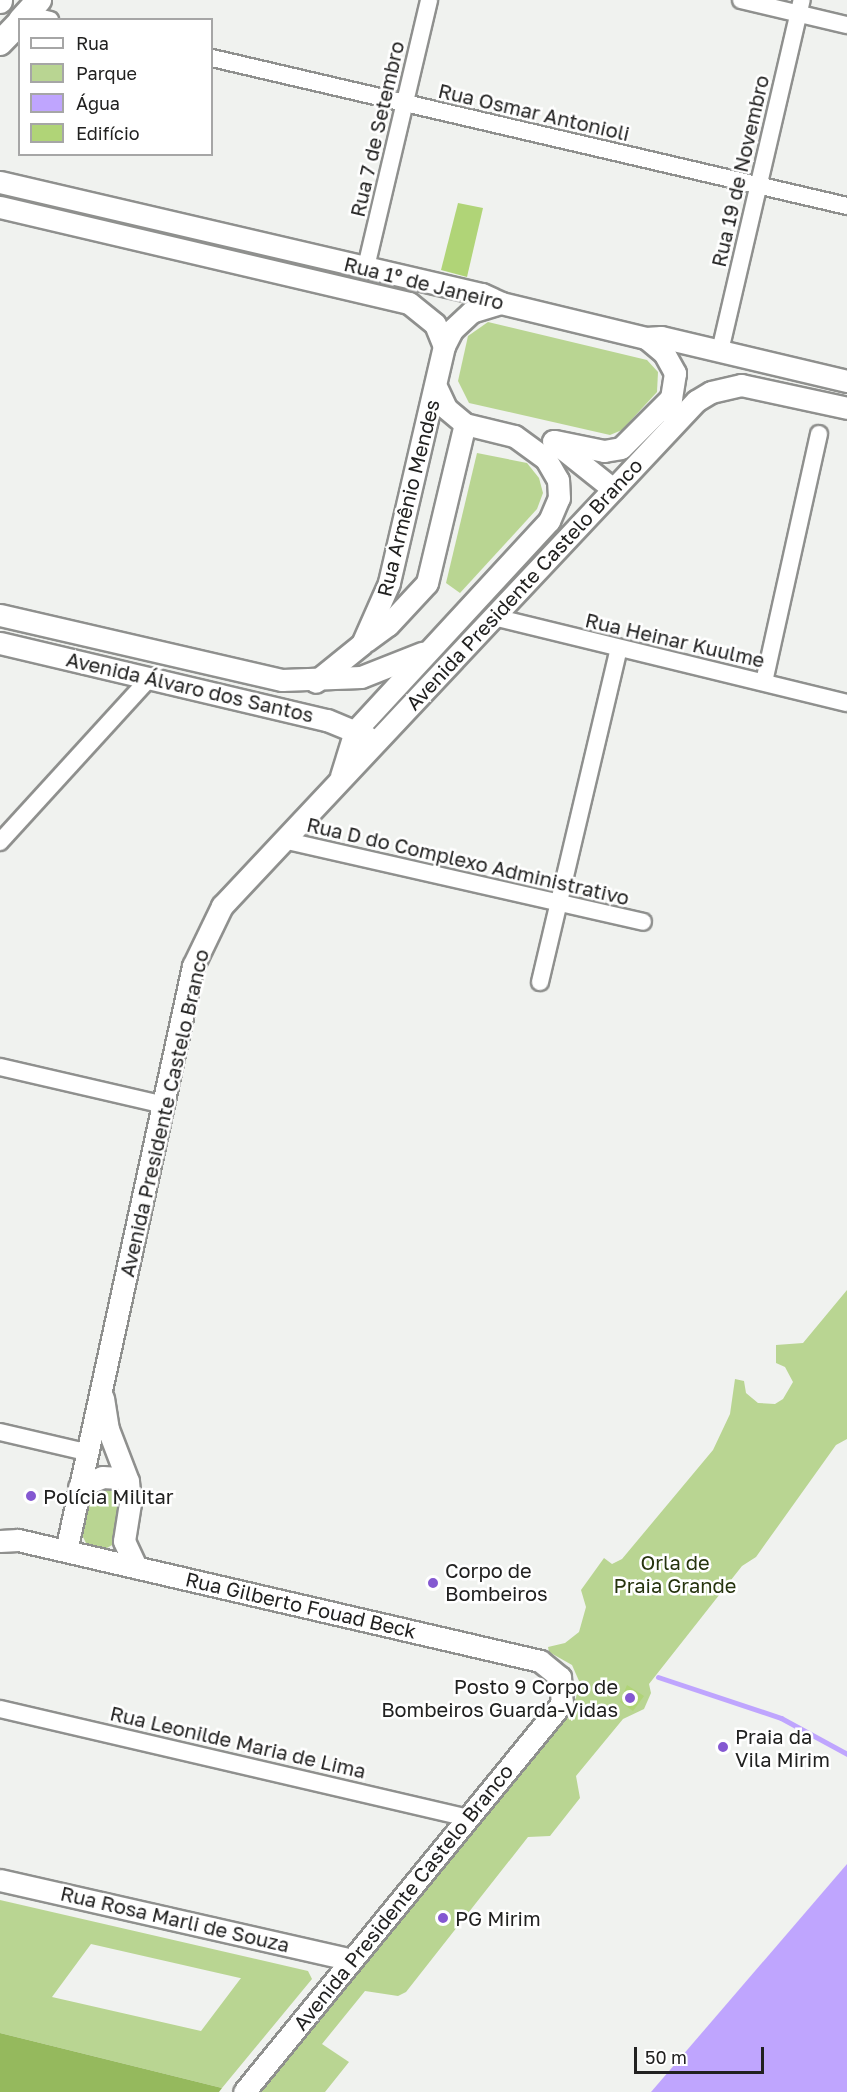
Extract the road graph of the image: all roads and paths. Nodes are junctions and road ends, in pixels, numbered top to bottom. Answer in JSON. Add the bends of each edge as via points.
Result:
{"nodes":[{"id":1,"x":429,"y":0,"type":"edge"},
{"id":2,"x":741,"y":0,"type":"edge"},
{"id":3,"x":800,"y":7,"type":"edge"},
{"id":4,"x":27,"y":14,"type":"edge"},
{"id":5,"x":42,"y":18,"type":"edge"},
{"id":6,"x":18,"y":24,"type":"edge"},
{"id":7,"x":847,"y":25,"type":"edge"},
{"id":8,"x":0,"y":43,"type":"edge"},
{"id":9,"x":213,"y":57,"type":"edge"},
{"id":10,"x":405,"y":103,"type":"junction"},
{"id":11,"x":0,"y":182,"type":"edge"},
{"id":12,"x":758,"y":186,"type":"junction"},
{"id":13,"x":847,"y":206,"type":"edge"},
{"id":14,"x":0,"y":207,"type":"edge"},
{"id":15,"x":366,"y":267,"type":"junction"},
{"id":16,"x":501,"y":303,"type":"junction"},
{"id":17,"x":646,"y":338,"type":"junction"},
{"id":18,"x":444,"y":346,"type":"junction"},
{"id":19,"x":720,"y":351,"type":"junction"},
{"id":20,"x":847,"y":381,"type":"edge"},
{"id":21,"x":437,"y":389,"type":"junction"},
{"id":22,"x":671,"y":398,"type":"junction"},
{"id":23,"x":847,"y":408,"type":"edge"},
{"id":24,"x":465,"y":424,"type":"junction"},
{"id":25,"x":665,"y":433,"type":"junction"},
{"id":26,"x":819,"y":434,"type":"dead end"},
{"id":27,"x":514,"y":436,"type":"junction"},
{"id":28,"x":555,"y":441,"type":"junction"},
{"id":29,"x":613,"y":489,"type":"junction"},
{"id":30,"x":0,"y":615,"type":"edge"},
{"id":31,"x":494,"y":617,"type":"junction"},
{"id":32,"x":0,"y":643,"type":"edge"},
{"id":33,"x":362,"y":644,"type":"junction"},
{"id":34,"x":430,"y":649,"type":"junction"},
{"id":35,"x":618,"y":651,"type":"junction"},
{"id":36,"x":150,"y":678,"type":"junction"},
{"id":37,"x":307,"y":682,"type":"junction"},
{"id":38,"x":764,"y":682,"type":"junction"},
{"id":39,"x":847,"y":703,"type":"edge"},
{"id":40,"x":355,"y":731,"type":"junction"},
{"id":41,"x":377,"y":742,"type":"junction"},
{"id":42,"x":340,"y":779,"type":"junction"},
{"id":43,"x":283,"y":840,"type":"junction"},
{"id":44,"x":0,"y":842,"type":"edge"},
{"id":45,"x":558,"y":902,"type":"junction"},
{"id":46,"x":643,"y":922,"type":"dead end"},
{"id":47,"x":540,"y":982,"type":"dead end"},
{"id":48,"x":0,"y":1067,"type":"edge"},
{"id":49,"x":164,"y":1105,"type":"junction"},
{"id":50,"x":103,"y":1388,"type":"junction"},
{"id":51,"x":0,"y":1432,"type":"edge"},
{"id":52,"x":86,"y":1452,"type":"junction"},
{"id":53,"x":125,"y":1486,"type":"junction"},
{"id":54,"x":79,"y":1487,"type":"junction"},
{"id":55,"x":4,"y":1540,"type":"edge"},
{"id":56,"x":124,"y":1541,"type":"junction"},
{"id":57,"x":66,"y":1551,"type":"junction"},
{"id":58,"x":105,"y":1560,"type":"junction"},
{"id":59,"x":136,"y":1567,"type":"junction"},
{"id":60,"x":562,"y":1703,"type":"joint"},
{"id":61,"x":0,"y":1709,"type":"edge"},
{"id":62,"x":467,"y":1818,"type":"junction"},
{"id":63,"x":0,"y":1880,"type":"edge"},
{"id":64,"x":351,"y":1959,"type":"junction"},
{"id":65,"x":244,"y":2092,"type":"edge"}],
"edges":[{"from":1,"to":10,"type":"street","name":"Rua 7 de Setembro"},
{"from":2,"to":3,"type":"street"},
{"from":3,"to":7,"type":"street"},
{"from":3,"to":12,"type":"street","name":"Rua 19 de Novembro"},
{"from":4,"to":5,"type":"street"},
{"from":6,"to":8,"type":"main road"},
{"from":9,"to":10,"type":"street","name":"Rua Osmar Antonioli"},
{"from":10,"to":12,"type":"street","name":"Rua Osmar Antonioli"},
{"from":10,"to":15,"type":"street","name":"Rua 7 de Setembro"},
{"from":11,"to":15,"type":"street","name":"Rua 1º de Janeiro"},
{"from":12,"to":13,"type":"street","name":"Rua Osmar Antonioli"},
{"from":12,"to":19,"type":"street","name":"Rua 19 de Novembro"},
{"from":14,"to":18,"type":"street","name":"Rua 1º de Janeiro","via":[[409,303],[429,315]]},
{"from":15,"to":16,"type":"street","name":"Rua 1º de Janeiro","via":[[482,294]]},
{"from":16,"to":17,"type":"street","name":"Rua 1º de Janeiro"},
{"from":16,"to":18,"type":"street","via":[[471,312],[452,330]]},
{"from":17,"to":19,"type":"street","name":"Rua 1º de Janeiro"},
{"from":17,"to":22,"type":"street","via":[[673,367],[676,380]]},
{"from":18,"to":21,"type":"street","name":"Rua Armênio Mendes"},
{"from":19,"to":20,"type":"street","name":"Rua 1º de Janeiro"},
{"from":21,"to":24,"type":"street","via":[[446,408]]},
{"from":21,"to":33,"type":"street","name":"Rua Armênio Mendes","via":[[389,583]]},
{"from":22,"to":25,"type":"street"},
{"from":22,"to":28,"type":"street","via":[[621,447],[604,451]]},
{"from":23,"to":25,"type":"street","name":"Avenida Presidente Castelo Branco","via":[[756,386],[711,392]]},
{"from":24,"to":27,"type":"street"},
{"from":24,"to":33,"type":"street","via":[[427,583],[388,625]]},
{"from":25,"to":29,"type":"street","name":"Avenida Presidente Castelo Branco"},
{"from":26,"to":38,"type":"street"},
{"from":27,"to":28,"type":"street"},
{"from":27,"to":34,"type":"street","name":"Avenida Presidente Castelo Branco","via":[[555,469],[559,498],[556,510]]},
{"from":28,"to":29,"type":"street"},
{"from":29,"to":31,"type":"street","name":"Avenida Presidente Castelo Branco"},
{"from":30,"to":37,"type":"street","name":"Avenida Álvaro dos Santos"},
{"from":31,"to":35,"type":"street","name":"Rua Heinar Kuulme"},
{"from":31,"to":41,"type":"street","name":"Avenida Presidente Castelo Branco"},
{"from":32,"to":36,"type":"street","name":"Avenida Álvaro dos Santos"},
{"from":33,"to":37,"type":"street","name":"Rua Armênio Mendes"},
{"from":34,"to":37,"type":"street","name":"Avenida Álvaro dos Santos","via":[[361,677]]},
{"from":34,"to":40,"type":"street","name":"Avenida Presidente Castelo Branco"},
{"from":35,"to":38,"type":"street","name":"Rua Heinar Kuulme"},
{"from":35,"to":45,"type":"street"},
{"from":36,"to":40,"type":"street","name":"Avenida Álvaro dos Santos","via":[[327,720]]},
{"from":36,"to":44,"type":"street"},
{"from":38,"to":39,"type":"street","name":"Rua Heinar Kuulme"},
{"from":40,"to":41,"type":"street","name":"Avenida Álvaro dos Santos"},
{"from":40,"to":42,"type":"street","name":"Avenida Presidente Castelo Branco"},
{"from":41,"to":42,"type":"street","name":"Avenida Presidente Castelo Branco"},
{"from":42,"to":43,"type":"street","name":"Avenida Presidente Castelo Branco"},
{"from":43,"to":45,"type":"street","name":"Rua D do Complexo Administrativo"},
{"from":43,"to":49,"type":"street","name":"Avenida Presidente Castelo Branco","via":[[209,926],[193,966]]},
{"from":45,"to":46,"type":"street","name":"Rua D do Complexo Administrativo"},
{"from":45,"to":47,"type":"street"},
{"from":48,"to":49,"type":"street"},
{"from":49,"to":50,"type":"street","name":"Avenida Presidente Castelo Branco"},
{"from":50,"to":52,"type":"street","name":"Avenida Presidente Castelo Branco"},
{"from":50,"to":53,"type":"street","name":"Avenida Presidente Castelo Branco","via":[[108,1429]]},
{"from":51,"to":52,"type":"street"},
{"from":52,"to":53,"type":"street","via":[[109,1465]]},
{"from":52,"to":54,"type":"street","name":"Avenida Presidente Castelo Branco"},
{"from":53,"to":54,"type":"street","via":[[102,1477]]},
{"from":53,"to":56,"type":"street","name":"Avenida Presidente Castelo Branco"},
{"from":54,"to":57,"type":"street","name":"Avenida Presidente Castelo Branco"},
{"from":55,"to":57,"type":"street","name":"Rua Gilberto Fouad Beck"},
{"from":56,"to":58,"type":"street"},
{"from":56,"to":59,"type":"street"},
{"from":57,"to":58,"type":"street","name":"Rua Gilberto Fouad Beck"},
{"from":58,"to":59,"type":"street","name":"Rua Gilberto Fouad Beck"},
{"from":59,"to":60,"type":"street","name":"Rua Gilberto Fouad Beck","via":[[540,1661],[560,1677]]},
{"from":60,"to":62,"type":"street","name":"Avenida Presidente Castelo Branco"},
{"from":61,"to":62,"type":"street","name":"Rua Leonilde Maria de Lima"},
{"from":62,"to":64,"type":"street","name":"Avenida Presidente Castelo Branco"},
{"from":63,"to":64,"type":"street","name":"Rua Rosa Marli de Souza"},
{"from":64,"to":65,"type":"street","name":"Avenida Presidente Castelo Branco"}]}
